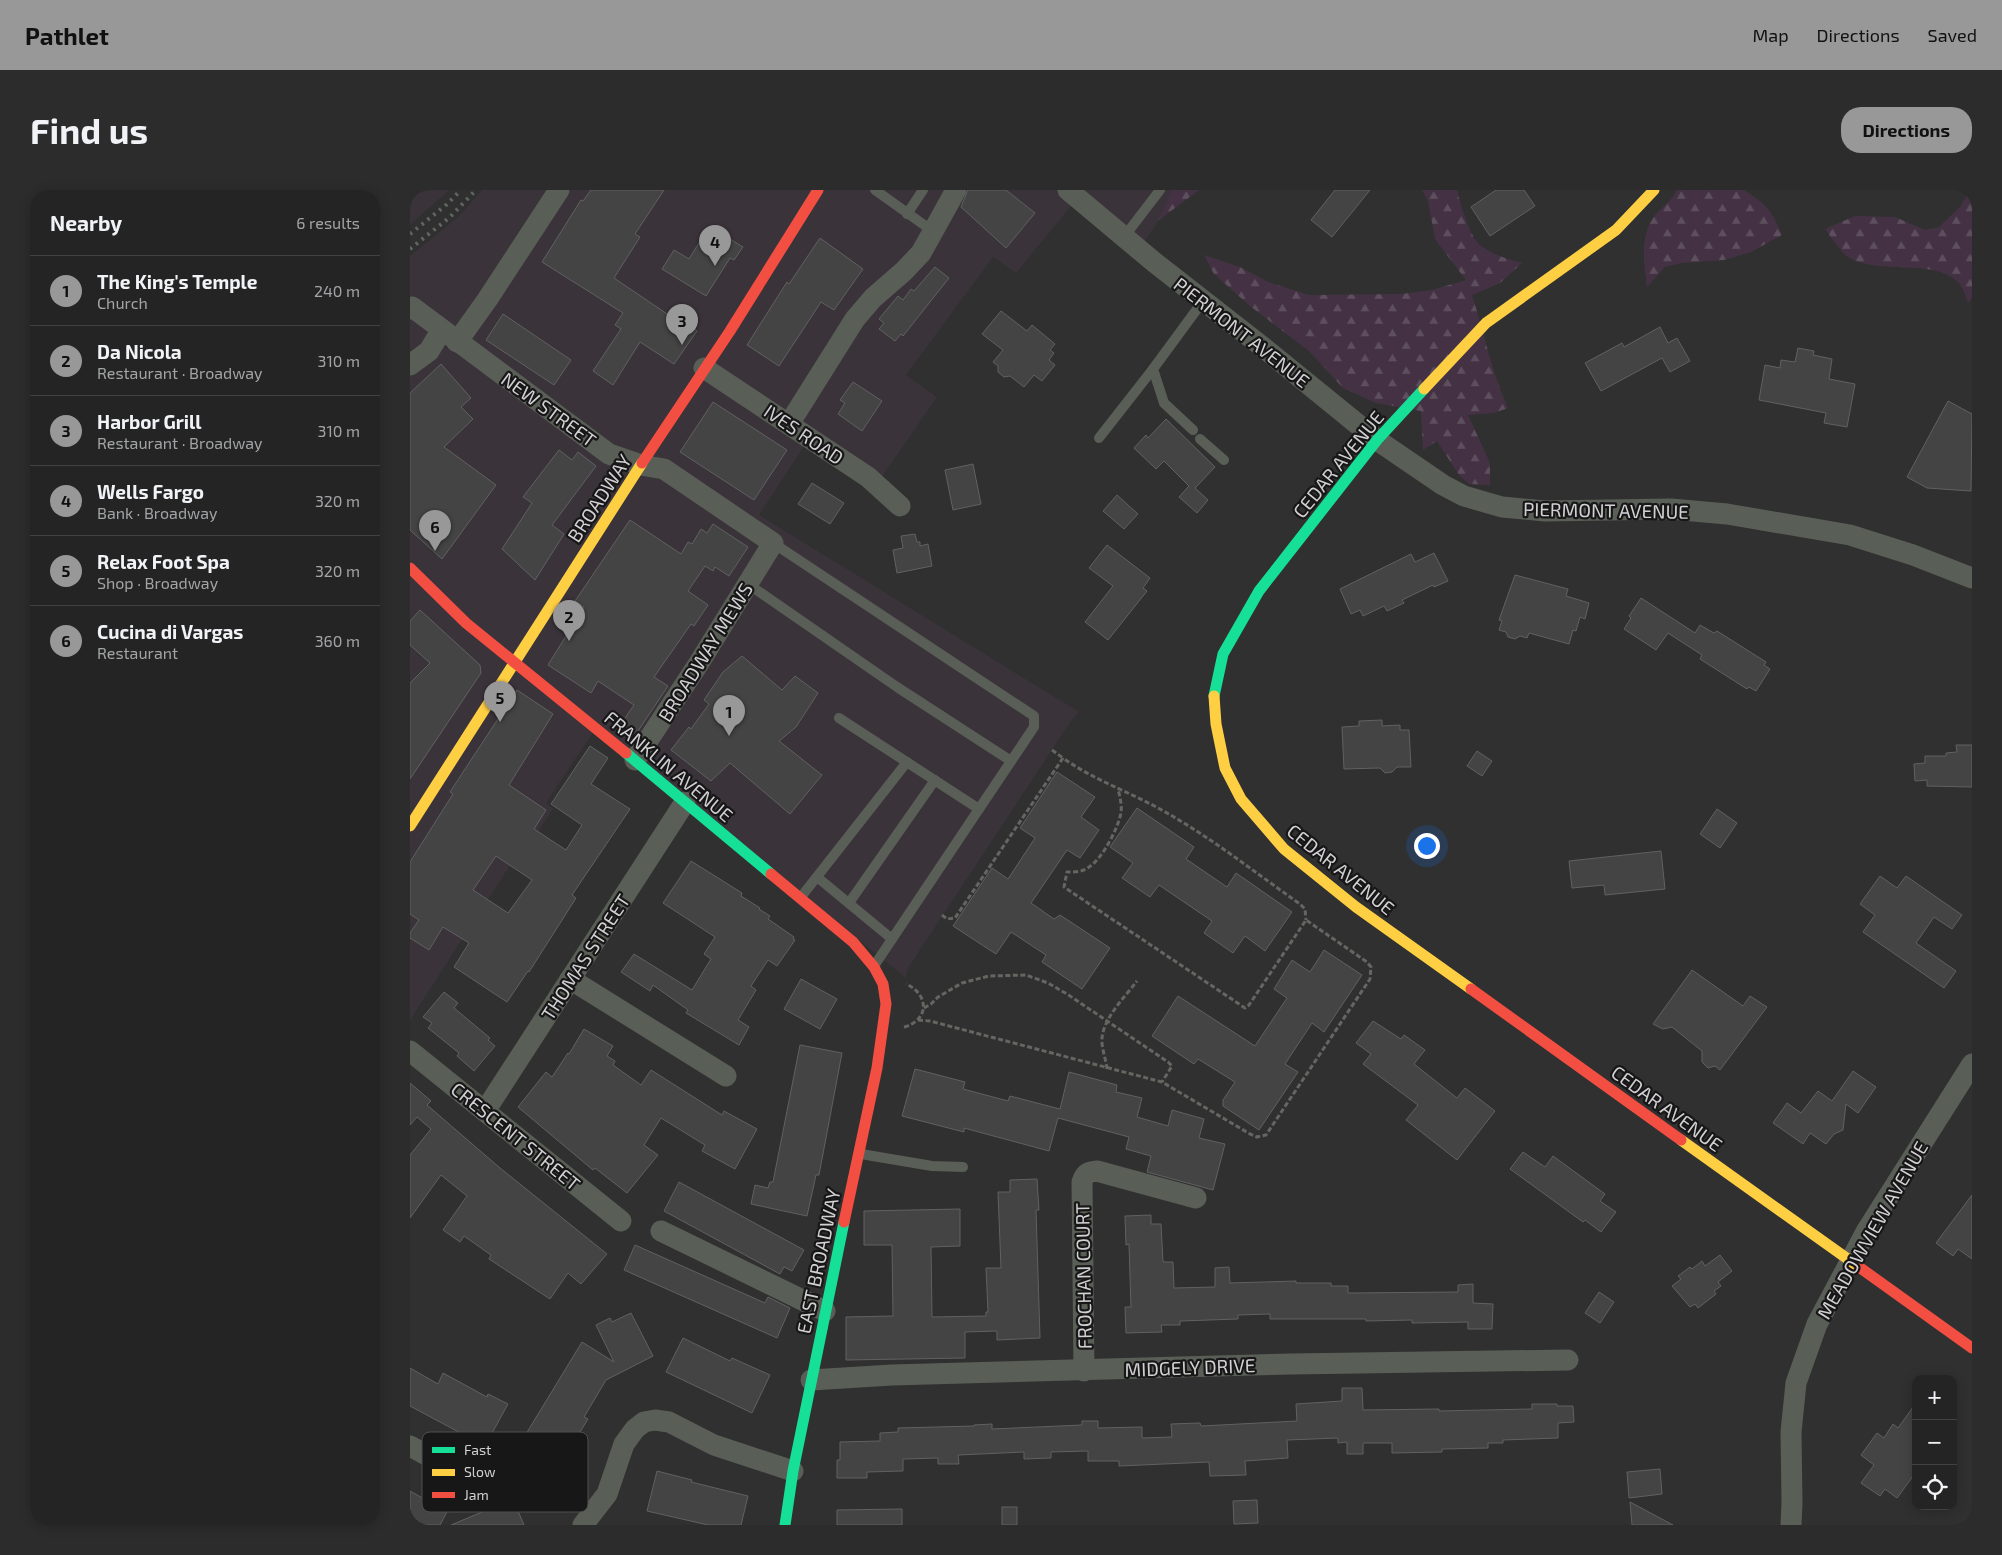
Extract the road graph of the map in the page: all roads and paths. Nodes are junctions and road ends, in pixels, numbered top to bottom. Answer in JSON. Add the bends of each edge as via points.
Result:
{"nodes":[{"id":1,"x":559,"y":190,"type":"edge"},
{"id":2,"x":818,"y":190,"type":"edge"},
{"id":3,"x":875,"y":190,"type":"edge"},
{"id":4,"x":923,"y":190,"type":"edge"},
{"id":5,"x":956,"y":190,"type":"edge"},
{"id":6,"x":1160,"y":190,"type":"edge"},
{"id":7,"x":1654,"y":190,"type":"edge"},
{"id":8,"x":1073,"y":191,"type":"edge"},
{"id":9,"x":908,"y":214,"type":"junction"},
{"id":10,"x":934,"y":232,"type":"junction"},
{"id":11,"x":1124,"y":237,"type":"junction"},
{"id":12,"x":1203,"y":301,"type":"junction"},
{"id":13,"x":411,"y":308,"type":"edge"},
{"id":14,"x":449,"y":336,"type":"junction"},
{"id":15,"x":410,"y":366,"type":"edge"},
{"id":16,"x":704,"y":368,"type":"junction"},
{"id":17,"x":1153,"y":369,"type":"junction"},
{"id":18,"x":789,"y":424,"type":"junction"},
{"id":19,"x":1193,"y":430,"type":"dead end"},
{"id":20,"x":1099,"y":438,"type":"dead end"},
{"id":21,"x":1200,"y":439,"type":"dead end"},
{"id":22,"x":1377,"y":440,"type":"junction"},
{"id":23,"x":1224,"y":460,"type":"dead end"},
{"id":24,"x":641,"y":465,"type":"junction"},
{"id":25,"x":900,"y":506,"type":"dead end"},
{"id":26,"x":773,"y":543,"type":"junction"},
{"id":27,"x":410,"y":568,"type":"edge"},
{"id":28,"x":1972,"y":578,"type":"edge"},
{"id":29,"x":748,"y":584,"type":"junction"},
{"id":30,"x":514,"y":661,"type":"junction"},
{"id":31,"x":839,"y":718,"type":"dead end"},
{"id":32,"x":1052,"y":750,"type":"dead end"},
{"id":33,"x":1063,"y":758,"type":"junction"},
{"id":34,"x":635,"y":760,"type":"junction"},
{"id":35,"x":1011,"y":761,"type":"junction"},
{"id":36,"x":907,"y":762,"type":"junction"},
{"id":37,"x":935,"y":780,"type":"junction"},
{"id":38,"x":1118,"y":789,"type":"junction"},
{"id":39,"x":685,"y":802,"type":"junction"},
{"id":40,"x":979,"y":809,"type":"junction"},
{"id":41,"x":410,"y":826,"type":"edge"},
{"id":42,"x":817,"y":877,"type":"junction"},
{"id":43,"x":800,"y":898,"type":"junction"},
{"id":44,"x":850,"y":904,"type":"junction"},
{"id":45,"x":942,"y":915,"type":"dead end"},
{"id":46,"x":1306,"y":920,"type":"junction"},
{"id":47,"x":892,"y":939,"type":"junction"},
{"id":48,"x":874,"y":966,"type":"junction"},
{"id":49,"x":570,"y":979,"type":"junction"},
{"id":50,"x":1137,"y":981,"type":"dead end"},
{"id":51,"x":900,"y":983,"type":"dead end"},
{"id":52,"x":886,"y":1004,"type":"joint"},
{"id":53,"x":924,"y":1008,"type":"junction"},
{"id":54,"x":918,"y":1020,"type":"junction"},
{"id":55,"x":1107,"y":1022,"type":"junction"},
{"id":56,"x":900,"y":1028,"type":"dead end"},
{"id":57,"x":410,"y":1051,"type":"edge"},
{"id":58,"x":1972,"y":1064,"type":"edge"},
{"id":59,"x":1107,"y":1069,"type":"junction"},
{"id":60,"x":726,"y":1076,"type":"dead end"},
{"id":61,"x":1162,"y":1082,"type":"junction"},
{"id":62,"x":485,"y":1111,"type":"junction"},
{"id":63,"x":860,"y":1154,"type":"junction"},
{"id":64,"x":963,"y":1167,"type":"dead end"},
{"id":65,"x":1196,"y":1198,"type":"dead end"},
{"id":66,"x":621,"y":1222,"type":"dead end"},
{"id":67,"x":661,"y":1231,"type":"dead end"},
{"id":68,"x":1851,"y":1261,"type":"junction"},
{"id":69,"x":825,"y":1311,"type":"junction"},
{"id":70,"x":1972,"y":1348,"type":"edge"},
{"id":71,"x":1568,"y":1360,"type":"dead end"},
{"id":72,"x":1084,"y":1371,"type":"junction"},
{"id":73,"x":811,"y":1380,"type":"junction"},
{"id":74,"x":410,"y":1446,"type":"edge"},
{"id":75,"x":422,"y":1453,"type":"edge"},
{"id":76,"x":793,"y":1471,"type":"junction"},
{"id":77,"x":583,"y":1525,"type":"edge"},
{"id":78,"x":785,"y":1525,"type":"edge"},
{"id":79,"x":1791,"y":1525,"type":"edge"}],
"edges":[{"from":1,"to":14,"type":"street","via":[[487,300]]},
{"from":2,"to":16,"type":"street","name":"BROADWAY"},
{"from":3,"to":9,"type":"lane"},
{"from":4,"to":9,"type":"lane"},
{"from":5,"to":10,"type":"street"},
{"from":6,"to":11,"type":"lane"},
{"from":7,"to":22,"type":"street","name":"CEDAR AVENUE","via":[[1616,230],[1486,323]]},
{"from":8,"to":11,"type":"street","name":"PIERMONT AVENUE"},
{"from":9,"to":10,"type":"lane"},
{"from":10,"to":18,"type":"street","via":[[921,253],[855,319]]},
{"from":11,"to":12,"type":"street","name":"PIERMONT AVENUE"},
{"from":12,"to":17,"type":"lane"},
{"from":12,"to":22,"type":"street","name":"PIERMONT AVENUE"},
{"from":13,"to":14,"type":"street","name":"NEW STREET"},
{"from":14,"to":15,"type":"street"},
{"from":14,"to":24,"type":"street","name":"NEW STREET","via":[[609,454]]},
{"from":16,"to":18,"type":"street","name":"IVES ROAD"},
{"from":16,"to":24,"type":"street","name":"BROADWAY"},
{"from":17,"to":19,"type":"lane","via":[[1164,404]]},
{"from":17,"to":20,"type":"lane"},
{"from":18,"to":25,"type":"street","name":"IVES ROAD","via":[[868,477]]},
{"from":21,"to":23,"type":"lane"},
{"from":22,"to":28,"type":"street","name":"PIERMONT AVENUE","via":[[1443,485],[1464,496],[1502,507],[1545,511],[1671,509],[1727,514],[1850,535]]},
{"from":22,"to":68,"type":"street","name":"CEDAR AVENUE","via":[[1259,591],[1223,654],[1214,696],[1216,724],[1225,768],[1241,799],[1284,849],[1356,907]]},
{"from":24,"to":26,"type":"street","name":"NEW STREET","via":[[664,469]]},
{"from":24,"to":30,"type":"street","name":"BROADWAY"},
{"from":26,"to":29,"type":"street","name":"BROADWAY MEWS"},
{"from":26,"to":35,"type":"lane","via":[[1034,716],[1034,727]]},
{"from":27,"to":30,"type":"street","name":"FRANKLIN AVENUE","via":[[466,623]]},
{"from":29,"to":34,"type":"street","name":"BROADWAY MEWS"},
{"from":29,"to":35,"type":"lane"},
{"from":30,"to":34,"type":"street","name":"FRANKLIN AVENUE"},
{"from":30,"to":41,"type":"street","name":"BROADWAY"},
{"from":31,"to":36,"type":"lane"},
{"from":32,"to":33,"type":"path"},
{"from":33,"to":38,"type":"path"},
{"from":33,"to":45,"type":"path","via":[[958,913],[951,919]]},
{"from":34,"to":39,"type":"street","name":"FRANKLIN AVENUE"},
{"from":35,"to":40,"type":"lane"},
{"from":36,"to":37,"type":"lane"},
{"from":36,"to":42,"type":"lane"},
{"from":37,"to":40,"type":"lane"},
{"from":37,"to":44,"type":"lane"},
{"from":38,"to":46,"type":"path","via":[[1170,814],[1300,904],[1305,909]]},
{"from":38,"to":46,"type":"path","via":[[1121,812],[1105,848],[1090,867],[1067,872],[1064,887],[1245,1008]]},
{"from":39,"to":43,"type":"street","name":"FRANKLIN AVENUE"},
{"from":39,"to":49,"type":"street","name":"THOMAS STREET"},
{"from":40,"to":47,"type":"lane"},
{"from":42,"to":43,"type":"lane"},
{"from":42,"to":44,"type":"lane"},
{"from":43,"to":48,"type":"street","name":"FRANKLIN AVENUE","via":[[853,942]]},
{"from":44,"to":47,"type":"lane"},
{"from":46,"to":61,"type":"path","via":[[1367,962],[1372,973],[1266,1135],[1257,1137],[1250,1134]]},
{"from":47,"to":48,"type":"lane"},
{"from":48,"to":52,"type":"street","name":"FRANKLIN AVENUE","via":[[883,984]]},
{"from":49,"to":60,"type":"street"},
{"from":49,"to":62,"type":"street","name":"THOMAS STREET"},
{"from":50,"to":55,"type":"path"},
{"from":51,"to":53,"type":"path","via":[[918,992]]},
{"from":52,"to":63,"type":"street","name":"EAST BROADWAY"},
{"from":53,"to":54,"type":"path"},
{"from":53,"to":55,"type":"path","via":[[947,991],[969,981],[989,976],[1026,975],[1048,983]]},
{"from":54,"to":56,"type":"path"},
{"from":54,"to":59,"type":"path","via":[[1067,1056]]},
{"from":55,"to":59,"type":"path","via":[[1102,1038]]},
{"from":55,"to":61,"type":"path","via":[[1172,1066]]},
{"from":57,"to":62,"type":"street","name":"CRESCENT STREET"},
{"from":58,"to":68,"type":"street","name":"MEADOWVIEW AVENUE","via":[[1867,1230]]},
{"from":59,"to":61,"type":"path"},
{"from":62,"to":66,"type":"street","name":"CRESCENT STREET"},
{"from":63,"to":64,"type":"lane","via":[[932,1166]]},
{"from":63,"to":69,"type":"street","name":"EAST BROADWAY"},
{"from":65,"to":72,"type":"street","name":"FROCHAN COURT","via":[[1097,1171],[1088,1172],[1082,1182]]},
{"from":67,"to":69,"type":"street"},
{"from":68,"to":70,"type":"street","name":"CEDAR AVENUE"},
{"from":68,"to":79,"type":"street","name":"MEADOWVIEW AVENUE","via":[[1817,1324],[1796,1383],[1791,1432]]},
{"from":69,"to":73,"type":"street","name":"EAST BROADWAY"},
{"from":71,"to":72,"type":"street","name":"MIDGELY DRIVE"},
{"from":72,"to":73,"type":"street","name":"MIDGELY DRIVE"},
{"from":73,"to":76,"type":"street","name":"EAST BROADWAY"},
{"from":74,"to":75,"type":"street"},
{"from":76,"to":77,"type":"street","via":[[714,1445],[669,1422],[644,1422],[634,1429],[624,1444],[607,1494]]},
{"from":76,"to":78,"type":"street","name":"EAST BROADWAY"}]}
